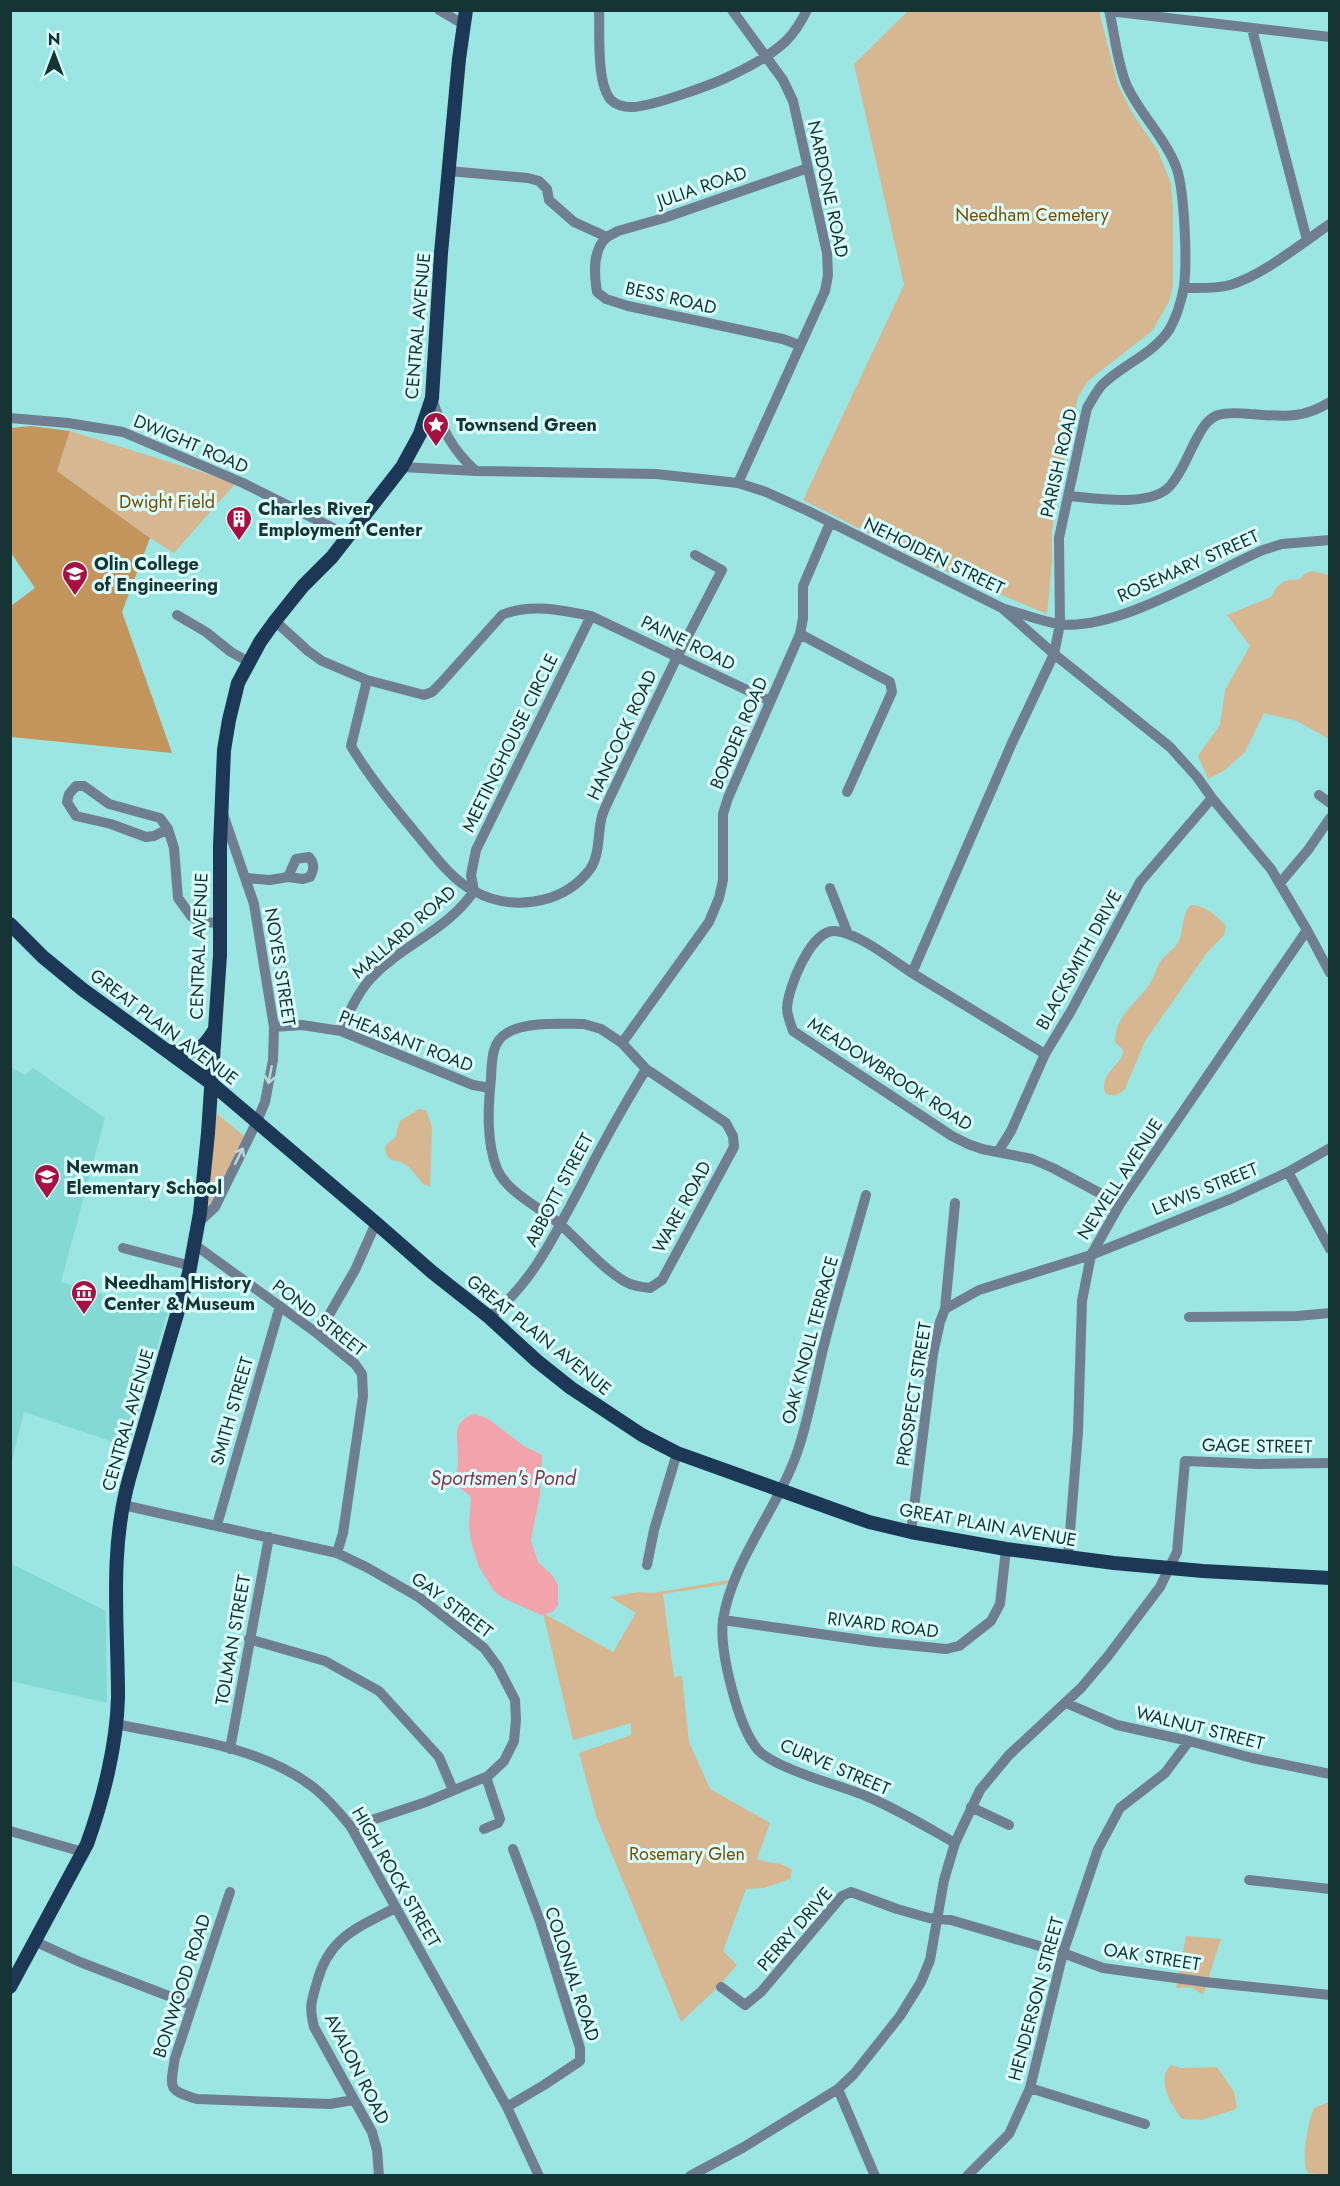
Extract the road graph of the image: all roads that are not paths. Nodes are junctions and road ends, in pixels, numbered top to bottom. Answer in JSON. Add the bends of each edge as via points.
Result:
{"nodes":[{"id":1,"x":439,"y":10,"type":"edge"},
{"id":2,"x":599,"y":10,"type":"edge"},
{"id":3,"x":732,"y":10,"type":"edge"},
{"id":4,"x":807,"y":10,"type":"edge"},
{"id":5,"x":1109,"y":11,"type":"edge"},
{"id":6,"x":465,"y":17,"type":"edge"},
{"id":7,"x":1252,"y":29,"type":"junction"},
{"id":8,"x":1329,"y":38,"type":"edge"},
{"id":9,"x":767,"y":56,"type":"junction"},
{"id":10,"x":808,"y":168,"type":"junction"},
{"id":11,"x":449,"y":171,"type":"junction"},
{"id":12,"x":1329,"y":224,"type":"edge"},
{"id":13,"x":607,"y":237,"type":"junction"},
{"id":14,"x":1307,"y":240,"type":"junction"},
{"id":15,"x":1184,"y":288,"type":"junction"},
{"id":16,"x":800,"y":345,"type":"junction"},
{"id":17,"x":432,"y":398,"type":"junction"},
{"id":18,"x":1329,"y":402,"type":"edge"},
{"id":19,"x":10,"y":418,"type":"edge"},
{"id":20,"x":402,"y":468,"type":"junction"},
{"id":21,"x":476,"y":471,"type":"junction"},
{"id":22,"x":738,"y":483,"type":"junction"},
{"id":23,"x":1068,"y":496,"type":"junction"},
{"id":24,"x":830,"y":523,"type":"junction"},
{"id":25,"x":349,"y":536,"type":"junction"},
{"id":26,"x":1329,"y":540,"type":"edge"},
{"id":27,"x":694,"y":555,"type":"dead end"},
{"id":28,"x":1002,"y":608,"type":"junction"},
{"id":29,"x":177,"y":615,"type":"dead end"},
{"id":30,"x":591,"y":616,"type":"junction"},
{"id":31,"x":275,"y":621,"type":"junction"},
{"id":32,"x":1060,"y":624,"type":"junction"},
{"id":33,"x":800,"y":634,"type":"junction"},
{"id":34,"x":1054,"y":654,"type":"junction"},
{"id":35,"x":677,"y":657,"type":"junction"},
{"id":36,"x":249,"y":662,"type":"junction"},
{"id":37,"x":367,"y":680,"type":"junction"},
{"id":38,"x":770,"y":701,"type":"junction"},
{"id":39,"x":847,"y":792,"type":"dead end"},
{"id":40,"x":1319,"y":795,"type":"dead end"},
{"id":41,"x":1212,"y":798,"type":"junction"},
{"id":42,"x":1329,"y":803,"type":"edge"},
{"id":43,"x":221,"y":810,"type":"junction"},
{"id":44,"x":1329,"y":818,"type":"edge"},
{"id":45,"x":168,"y":829,"type":"junction"},
{"id":46,"x":288,"y":877,"type":"dead end"},
{"id":47,"x":246,"y":878,"type":"junction"},
{"id":48,"x":1280,"y":883,"type":"junction"},
{"id":49,"x":830,"y":888,"type":"dead end"},
{"id":50,"x":474,"y":891,"type":"junction"},
{"id":51,"x":221,"y":923,"type":"junction"},
{"id":52,"x":10,"y":924,"type":"edge"},
{"id":53,"x":1307,"y":930,"type":"junction"},
{"id":54,"x":849,"y":934,"type":"junction"},
{"id":55,"x":912,"y":973,"type":"junction"},
{"id":56,"x":1329,"y":974,"type":"edge"},
{"id":57,"x":274,"y":1026,"type":"junction"},
{"id":58,"x":215,"y":1029,"type":"junction"},
{"id":59,"x":341,"y":1031,"type":"junction"},
{"id":60,"x":622,"y":1042,"type":"junction"},
{"id":61,"x":168,"y":1051,"type":"junction"},
{"id":62,"x":1045,"y":1054,"type":"junction"},
{"id":63,"x":646,"y":1069,"type":"junction"},
{"id":64,"x":211,"y":1083,"type":"junction"},
{"id":65,"x":490,"y":1088,"type":"junction"},
{"id":66,"x":256,"y":1121,"type":"junction"},
{"id":67,"x":1329,"y":1148,"type":"edge"},
{"id":68,"x":998,"y":1152,"type":"junction"},
{"id":69,"x":1288,"y":1172,"type":"junction"},
{"id":70,"x":866,"y":1195,"type":"dead end"},
{"id":71,"x":955,"y":1203,"type":"dead end"},
{"id":72,"x":1120,"y":1204,"type":"junction"},
{"id":73,"x":198,"y":1223,"type":"junction"},
{"id":74,"x":376,"y":1223,"type":"junction"},
{"id":75,"x":560,"y":1224,"type":"junction"},
{"id":76,"x":195,"y":1245,"type":"junction"},
{"id":77,"x":123,"y":1248,"type":"dead end"},
{"id":78,"x":1329,"y":1250,"type":"edge"},
{"id":79,"x":1091,"y":1255,"type":"junction"},
{"id":80,"x":191,"y":1266,"type":"junction"},
{"id":81,"x":280,"y":1306,"type":"junction"},
{"id":82,"x":945,"y":1310,"type":"junction"},
{"id":83,"x":1329,"y":1313,"type":"edge"},
{"id":84,"x":489,"y":1317,"type":"junction"},
{"id":85,"x":1189,"y":1317,"type":"dead end"},
{"id":86,"x":318,"y":1334,"type":"junction"},
{"id":87,"x":677,"y":1453,"type":"junction"},
{"id":88,"x":1329,"y":1463,"type":"edge"},
{"id":89,"x":780,"y":1491,"type":"junction"},
{"id":90,"x":123,"y":1505,"type":"junction"},
{"id":91,"x":217,"y":1525,"type":"junction"},
{"id":92,"x":911,"y":1532,"type":"junction"},
{"id":93,"x":269,"y":1537,"type":"junction"},
{"id":94,"x":1006,"y":1549,"type":"junction"},
{"id":95,"x":337,"y":1553,"type":"junction"},
{"id":96,"x":1068,"y":1557,"type":"junction"},
{"id":97,"x":647,"y":1565,"type":"dead end"},
{"id":98,"x":1170,"y":1568,"type":"junction"},
{"id":99,"x":1329,"y":1578,"type":"edge"},
{"id":100,"x":723,"y":1620,"type":"junction"},
{"id":101,"x":249,"y":1639,"type":"junction"},
{"id":102,"x":1066,"y":1703,"type":"junction"},
{"id":103,"x":116,"y":1724,"type":"junction"},
{"id":104,"x":1189,"y":1741,"type":"junction"},
{"id":105,"x":230,"y":1749,"type":"junction"},
{"id":106,"x":1329,"y":1774,"type":"edge"},
{"id":107,"x":486,"y":1777,"type":"junction"},
{"id":108,"x":453,"y":1790,"type":"junction"},
{"id":109,"x":971,"y":1807,"type":"junction"},
{"id":110,"x":1009,"y":1825,"type":"dead end"},
{"id":111,"x":351,"y":1827,"type":"junction"},
{"id":112,"x":484,"y":1829,"type":"dead end"},
{"id":113,"x":10,"y":1832,"type":"edge"},
{"id":114,"x":955,"y":1843,"type":"junction"},
{"id":115,"x":513,"y":1849,"type":"dead end"},
{"id":116,"x":83,"y":1852,"type":"junction"},
{"id":117,"x":1250,"y":1880,"type":"dead end"},
{"id":118,"x":1329,"y":1889,"type":"edge"},
{"id":119,"x":230,"y":1892,"type":"dead end"},
{"id":120,"x":395,"y":1908,"type":"junction"},
{"id":121,"x":939,"y":1917,"type":"junction"},
{"id":122,"x":34,"y":1941,"type":"junction"},
{"id":123,"x":1063,"y":1953,"type":"junction"},
{"id":124,"x":10,"y":1987,"type":"edge"},
{"id":125,"x":721,"y":1987,"type":"dead end"},
{"id":126,"x":1329,"y":1995,"type":"edge"},
{"id":127,"x":192,"y":2006,"type":"junction"},
{"id":128,"x":1030,"y":2088,"type":"junction"},
{"id":129,"x":838,"y":2089,"type":"junction"},
{"id":130,"x":353,"y":2100,"type":"junction"},
{"id":131,"x":507,"y":2107,"type":"junction"},
{"id":132,"x":1145,"y":2124,"type":"dead end"},
{"id":133,"x":379,"y":2175,"type":"edge"},
{"id":134,"x":539,"y":2175,"type":"edge"},
{"id":135,"x":690,"y":2175,"type":"edge"},
{"id":136,"x":875,"y":2175,"type":"edge"},
{"id":137,"x":967,"y":2175,"type":"edge"}],
"edges":[{"from":1,"to":6,"type":"street"},
{"from":2,"to":9,"type":"street","via":[[605,88],[619,106],[660,101],[730,77]]},
{"from":3,"to":9,"type":"street","name":"NARDONE ROAD"},
{"from":4,"to":9,"type":"street","via":[[787,40]]},
{"from":5,"to":7,"type":"street"},
{"from":5,"to":15,"type":"street","name":"PARISH ROAD","via":[[1128,88],[1163,139],[1178,170]]},
{"from":6,"to":11,"type":"main road","name":"CENTRAL AVENUE"},
{"from":7,"to":8,"type":"street"},
{"from":7,"to":14,"type":"street"},
{"from":9,"to":10,"type":"street","name":"NARDONE ROAD","via":[[793,101]]},
{"from":10,"to":13,"type":"street","name":"JULIA ROAD"},
{"from":10,"to":16,"type":"street","name":"NARDONE ROAD","via":[[828,269],[825,291]]},
{"from":11,"to":13,"type":"street","via":[[539,181],[547,189],[549,200],[574,222]]},
{"from":11,"to":17,"type":"main road","name":"CENTRAL AVENUE"},
{"from":12,"to":14,"type":"street"},
{"from":13,"to":16,"type":"street","name":"BESS ROAD","via":[[600,242],[595,277],[597,292],[606,299]]},
{"from":14,"to":15,"type":"street","via":[[1232,285]]},
{"from":15,"to":23,"type":"street","name":"PARISH ROAD","via":[[1168,330],[1154,346],[1104,384],[1087,408]]},
{"from":16,"to":22,"type":"street","name":"NARDONE ROAD"},
{"from":17,"to":20,"type":"main road","name":"CENTRAL AVENUE","via":[[419,436]]},
{"from":17,"to":21,"type":"street","via":[[449,441]]},
{"from":18,"to":23,"type":"street","via":[[1298,416],[1232,413],[1211,418],[1176,479],[1157,495],[1116,500]]},
{"from":19,"to":25,"type":"street","name":"DWIGHT ROAD","via":[[123,432],[243,483]]},
{"from":20,"to":21,"type":"street","name":"NEHOIDEN STREET"},
{"from":20,"to":25,"type":"main road","name":"CENTRAL AVENUE"},
{"from":21,"to":22,"type":"street","name":"NEHOIDEN STREET","via":[[656,474]]},
{"from":22,"to":24,"type":"street","name":"NEHOIDEN STREET"},
{"from":23,"to":32,"type":"street","name":"PARISH ROAD","via":[[1058,545]]},
{"from":24,"to":28,"type":"street","name":"NEHOIDEN STREET"},
{"from":24,"to":33,"type":"street","name":"BORDER ROAD","via":[[806,578]]},
{"from":25,"to":31,"type":"main road","name":"CENTRAL AVENUE"},
{"from":26,"to":32,"type":"street","name":"ROSEMARY STREET","via":[[1282,544],[1128,612],[1094,622]]},
{"from":27,"to":35,"type":"street","name":"HANCOCK ROAD","via":[[722,570]]},
{"from":28,"to":32,"type":"street","name":"ROSEMARY STREET"},
{"from":28,"to":34,"type":"street","name":"NEHOIDEN STREET"},
{"from":29,"to":36,"type":"street"},
{"from":30,"to":35,"type":"street","name":"PAINE ROAD"},
{"from":30,"to":37,"type":"street","via":[[553,609],[515,609],[502,615],[441,683],[424,695]]},
{"from":30,"to":50,"type":"street","name":"MEETINGHOUSE CIRCLE","via":[[476,850],[471,875]]},
{"from":31,"to":36,"type":"main road","name":"CENTRAL AVENUE"},
{"from":31,"to":37,"type":"street","via":[[322,661]]},
{"from":32,"to":34,"type":"street","name":"PARISH ROAD"},
{"from":33,"to":38,"type":"street","name":"BORDER ROAD"},
{"from":33,"to":39,"type":"street","via":[[890,682],[892,692]]},
{"from":34,"to":41,"type":"street","name":"NEHOIDEN STREET","via":[[1170,747]]},
{"from":34,"to":55,"type":"street"},
{"from":35,"to":38,"type":"street","name":"PAINE ROAD"},
{"from":35,"to":50,"type":"street","name":"HANCOCK ROAD","via":[[602,816],[596,856],[588,872],[556,896],[531,903],[511,903]]},
{"from":36,"to":43,"type":"main road","name":"CENTRAL AVENUE","via":[[238,683],[229,720]]},
{"from":37,"to":50,"type":"street","via":[[351,746],[441,864]]},
{"from":38,"to":60,"type":"street","name":"BORDER ROAD","via":[[723,814],[723,880],[709,922]]},
{"from":40,"to":42,"type":"street"},
{"from":41,"to":48,"type":"street","name":"NEHOIDEN STREET"},
{"from":41,"to":62,"type":"street","name":"BLACKSMITH DRIVE","via":[[1140,882]]},
{"from":43,"to":47,"type":"street","name":"NOYES STREET"},
{"from":43,"to":51,"type":"main road","name":"CENTRAL AVENUE"},
{"from":44,"to":48,"type":"street"},
{"from":45,"to":45,"type":"street","via":[[146,837],[76,816],[67,802],[69,794],[76,786],[84,786],[109,804],[160,819]]},
{"from":45,"to":51,"type":"street","via":[[174,848],[178,898],[200,922]]},
{"from":46,"to":47,"type":"street"},
{"from":47,"to":57,"type":"street","name":"NOYES STREET"},
{"from":48,"to":53,"type":"street","name":"NEHOIDEN STREET"},
{"from":49,"to":54,"type":"street"},
{"from":50,"to":59,"type":"street","name":"MALLARD ROAD","via":[[444,925],[372,977],[355,1000]]},
{"from":51,"to":58,"type":"main road","name":"CENTRAL AVENUE"},
{"from":52,"to":61,"type":"main road","name":"GREAT PLAIN AVENUE","via":[[82,989]]},
{"from":53,"to":56,"type":"street","name":"NEHOIDEN STREET"},
{"from":53,"to":72,"type":"street","name":"NEWELL AVENUE"},
{"from":54,"to":55,"type":"street"},
{"from":54,"to":68,"type":"street","name":"MEADOWBROOK ROAD","via":[[826,932],[810,946],[788,1000],[793,1031],[952,1136]]},
{"from":55,"to":62,"type":"street"},
{"from":57,"to":59,"type":"street","name":"PHEASANT ROAD","via":[[302,1025]]},
{"from":57,"to":66,"type":"street","name":"NOYES STREET","one_way":true,"via":[[273,1060],[265,1102]]},
{"from":58,"to":61,"type":"main road","via":[[199,1050]]},
{"from":58,"to":64,"type":"main road","name":"CENTRAL AVENUE"},
{"from":59,"to":65,"type":"street","name":"PHEASANT ROAD"},
{"from":60,"to":63,"type":"street","name":"WARE ROAD"},
{"from":60,"to":65,"type":"street","name":"WARE ROAD","via":[[584,1024],[515,1029],[499,1040],[493,1051]]},
{"from":61,"to":64,"type":"main road","name":"GREAT PLAIN AVENUE"},
{"from":62,"to":68,"type":"street","name":"BLACKSMITH DRIVE"},
{"from":63,"to":75,"type":"street","name":"ABBOTT STREET"},
{"from":63,"to":75,"type":"street","name":"WARE ROAD","via":[[726,1122],[734,1147],[662,1280],[650,1288],[626,1282]]},
{"from":64,"to":66,"type":"main road","name":"GREAT PLAIN AVENUE"},
{"from":64,"to":73,"type":"main road","name":"CENTRAL AVENUE"},
{"from":65,"to":75,"type":"street","name":"WARE ROAD","via":[[490,1143],[498,1170],[508,1185]]},
{"from":73,"to":66,"type":"street","name":"NOYES STREET","one_way":true,"via":[[215,1207]]},
{"from":66,"to":74,"type":"main road","name":"GREAT PLAIN AVENUE"},
{"from":67,"to":69,"type":"street","name":"LEWIS STREET"},
{"from":68,"to":72,"type":"street","name":"MEADOWBROOK ROAD","via":[[1032,1159]]},
{"from":69,"to":78,"type":"street"},
{"from":69,"to":79,"type":"street","name":"LEWIS STREET"},
{"from":70,"to":89,"type":"street","name":"OAK KNOLL TERRACE","via":[[798,1450]]},
{"from":71,"to":82,"type":"street"},
{"from":72,"to":79,"type":"street","name":"NEWELL AVENUE"},
{"from":73,"to":76,"type":"main road","name":"CENTRAL AVENUE"},
{"from":74,"to":84,"type":"main road","name":"GREAT PLAIN AVENUE"},
{"from":74,"to":86,"type":"street","via":[[355,1270]]},
{"from":75,"to":84,"type":"street","name":"ABBOTT STREET","via":[[527,1280]]},
{"from":76,"to":80,"type":"main road","name":"CENTRAL AVENUE"},
{"from":76,"to":81,"type":"street","name":"POND STREET"},
{"from":77,"to":80,"type":"street"},
{"from":79,"to":82,"type":"street","name":"PROSPECT STREET","via":[[988,1287]]},
{"from":79,"to":96,"type":"street","name":"NEWELL AVENUE","via":[[1082,1301],[1078,1432]]},
{"from":80,"to":90,"type":"main road","name":"CENTRAL AVENUE"},
{"from":81,"to":86,"type":"street","name":"POND STREET"},
{"from":81,"to":91,"type":"street","name":"SMITH STREET"},
{"from":82,"to":92,"type":"street","name":"PROSPECT STREET","via":[[933,1353]]},
{"from":83,"to":85,"type":"street"},
{"from":84,"to":87,"type":"main road","name":"GREAT PLAIN AVENUE","via":[[582,1397]]},
{"from":86,"to":95,"type":"street","name":"POND STREET","via":[[362,1374],[363,1396]]},
{"from":87,"to":89,"type":"main road","name":"GREAT PLAIN AVENUE"},
{"from":87,"to":97,"type":"street"},
{"from":88,"to":98,"type":"street","name":"GAGE STREET","via":[[1185,1461],[1177,1552]]},
{"from":89,"to":92,"type":"main road","name":"GREAT PLAIN AVENUE","via":[[869,1522]]},
{"from":89,"to":100,"type":"street","name":"CURVE STREET","via":[[731,1588]]},
{"from":90,"to":91,"type":"street","name":"GAY STREET"},
{"from":90,"to":103,"type":"main road","name":"CENTRAL AVENUE","via":[[116,1551]]},
{"from":91,"to":93,"type":"street","name":"GAY STREET"},
{"from":92,"to":94,"type":"main road","name":"GREAT PLAIN AVENUE"},
{"from":93,"to":95,"type":"street","name":"GAY STREET"},
{"from":93,"to":101,"type":"street","name":"TOLMAN STREET"},
{"from":94,"to":96,"type":"main road","name":"GREAT PLAIN AVENUE"},
{"from":94,"to":100,"type":"street","name":"RIVARD ROAD","via":[[1000,1604],[991,1622],[959,1646],[946,1649],[876,1642]]},
{"from":95,"to":107,"type":"street","name":"GAY STREET","via":[[420,1598],[484,1648],[498,1666],[515,1700],[514,1737],[504,1761]]},
{"from":96,"to":98,"type":"main road","name":"GREAT PLAIN AVENUE"},
{"from":98,"to":99,"type":"main road","name":"GREAT PLAIN AVENUE"},
{"from":98,"to":102,"type":"street","via":[[1115,1647]]},
{"from":100,"to":114,"type":"street","name":"CURVE STREET","via":[[730,1680],[741,1718],[758,1749],[775,1762],[866,1796]]},
{"from":101,"to":105,"type":"street","name":"TOLMAN STREET"},
{"from":101,"to":108,"type":"street","via":[[325,1661],[379,1691],[439,1757]]},
{"from":102,"to":104,"type":"street","name":"WALNUT STREET","via":[[1117,1725]]},
{"from":102,"to":109,"type":"street","via":[[998,1767]]},
{"from":103,"to":105,"type":"street","name":"HIGH ROCK STREET"},
{"from":103,"to":116,"type":"main road","name":"CENTRAL AVENUE","via":[[95,1822]]},
{"from":104,"to":106,"type":"street","name":"WALNUT STREET"},
{"from":104,"to":123,"type":"street","name":"HENDERSON STREET","via":[[1165,1773],[1120,1808],[1098,1849]]},
{"from":105,"to":111,"type":"street","name":"HIGH ROCK STREET","via":[[293,1773],[314,1787]]},
{"from":107,"to":108,"type":"street","name":"GAY STREET"},
{"from":107,"to":112,"type":"street","via":[[500,1819]]},
{"from":108,"to":111,"type":"street","name":"GAY STREET"},
{"from":109,"to":110,"type":"street"},
{"from":109,"to":114,"type":"street"},
{"from":111,"to":120,"type":"street","name":"HIGH ROCK STREET"},
{"from":113,"to":116,"type":"street"},
{"from":114,"to":121,"type":"street"},
{"from":115,"to":131,"type":"street","name":"COLONIAL ROAD","via":[[580,2048],[580,2061]]},
{"from":116,"to":122,"type":"main road","name":"CENTRAL AVENUE"},
{"from":117,"to":118,"type":"street"},
{"from":119,"to":127,"type":"street","name":"BONWOOD ROAD"},
{"from":120,"to":130,"type":"street","name":"AVALON ROAD","via":[[334,1944],[322,1965],[310,2008],[314,2027]]},
{"from":120,"to":131,"type":"street","name":"HIGH ROCK STREET"},
{"from":121,"to":123,"type":"street","name":"OAK STREET"},
{"from":121,"to":125,"type":"street","name":"PERRY DRIVE","via":[[897,1910],[851,1892],[842,1896],[748,2004],[745,2006]]},
{"from":121,"to":129,"type":"street","via":[[921,1982],[879,2043]]},
{"from":122,"to":124,"type":"main road","name":"CENTRAL AVENUE"},
{"from":122,"to":127,"type":"street"},
{"from":123,"to":126,"type":"street","name":"OAK STREET","via":[[1102,1968]]},
{"from":123,"to":128,"type":"street","name":"HENDERSON STREET"},
{"from":127,"to":130,"type":"street","name":"BONWOOD ROAD","via":[[171,2078],[177,2093],[197,2099],[265,2103],[330,2104]]},
{"from":128,"to":132,"type":"street"},
{"from":128,"to":137,"type":"street","name":"HENDERSON STREET","via":[[1009,2133]]},
{"from":129,"to":135,"type":"street"},
{"from":129,"to":136,"type":"street"},
{"from":130,"to":133,"type":"street","name":"AVALON ROAD","via":[[372,2132]]},
{"from":131,"to":134,"type":"street","name":"HIGH ROCK STREET"}]}
